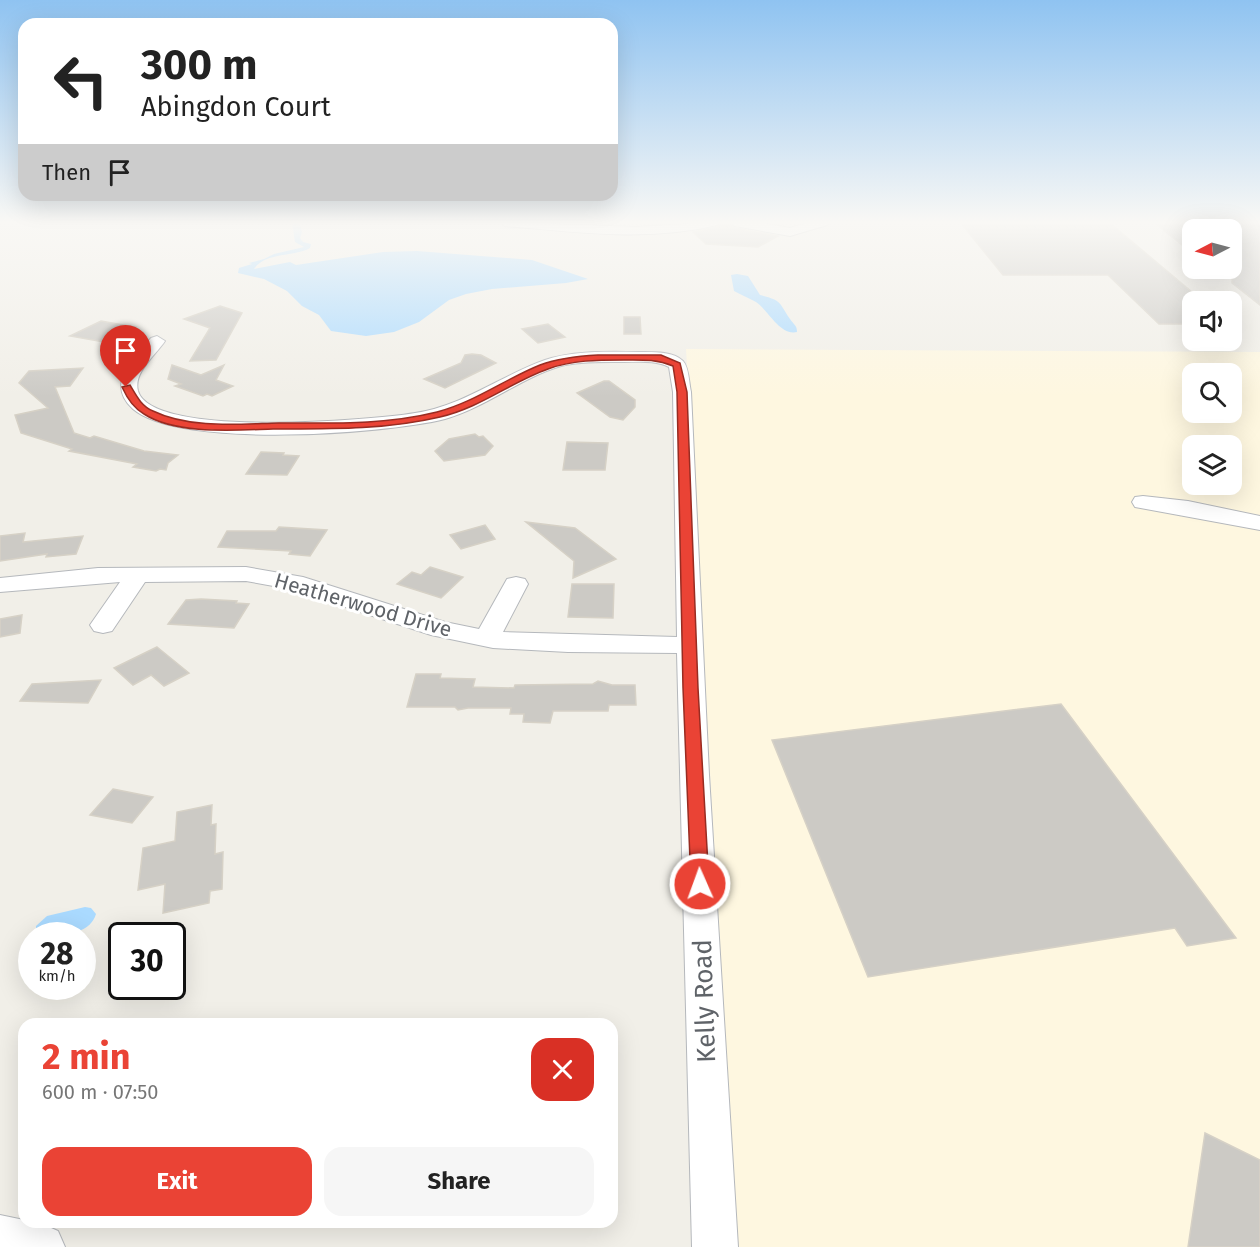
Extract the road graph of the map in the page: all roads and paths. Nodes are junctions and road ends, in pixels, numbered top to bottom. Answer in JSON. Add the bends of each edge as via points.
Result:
{"nodes":[{"id":1,"x":157,"y":341,"type":"dead end"},
{"id":2,"x":1143,"y":502,"type":"dead end"},
{"id":3,"x":1260,"y":523,"type":"edge"},
{"id":4,"x":138,"y":574,"type":"junction"},
{"id":5,"x":516,"y":584,"type":"dead end"},
{"id":6,"x":0,"y":585,"type":"edge"},
{"id":7,"x":103,"y":625,"type":"dead end"},
{"id":8,"x":487,"y":639,"type":"junction"},
{"id":9,"x":689,"y":645,"type":"junction"},
{"id":10,"x":0,"y":1238,"type":"edge"},
{"id":11,"x":42,"y":1247,"type":"edge"},
{"id":12,"x":715,"y":1247,"type":"edge"}],
"edges":[{"from":1,"to":9,"type":"street","name":"Kelly Road","via":[[129,379],[126,387],[132,399],[163,420],[215,427],[398,422],[462,407],[543,367],[566,360],[616,357],[672,361],[679,369],[682,392]]},
{"from":2,"to":3,"type":"street"},
{"from":4,"to":6,"type":"street","name":"Heatherwood Drive","via":[[71,576]]},
{"from":4,"to":7,"type":"street"},
{"from":4,"to":8,"type":"street","name":"Heatherwood Drive","via":[[224,573],[278,579],[440,629]]},
{"from":5,"to":8,"type":"street"},
{"from":8,"to":9,"type":"street","name":"Heatherwood Drive"},
{"from":9,"to":12,"type":"street","name":"Kelly Road"},
{"from":10,"to":11,"type":"street"}]}
